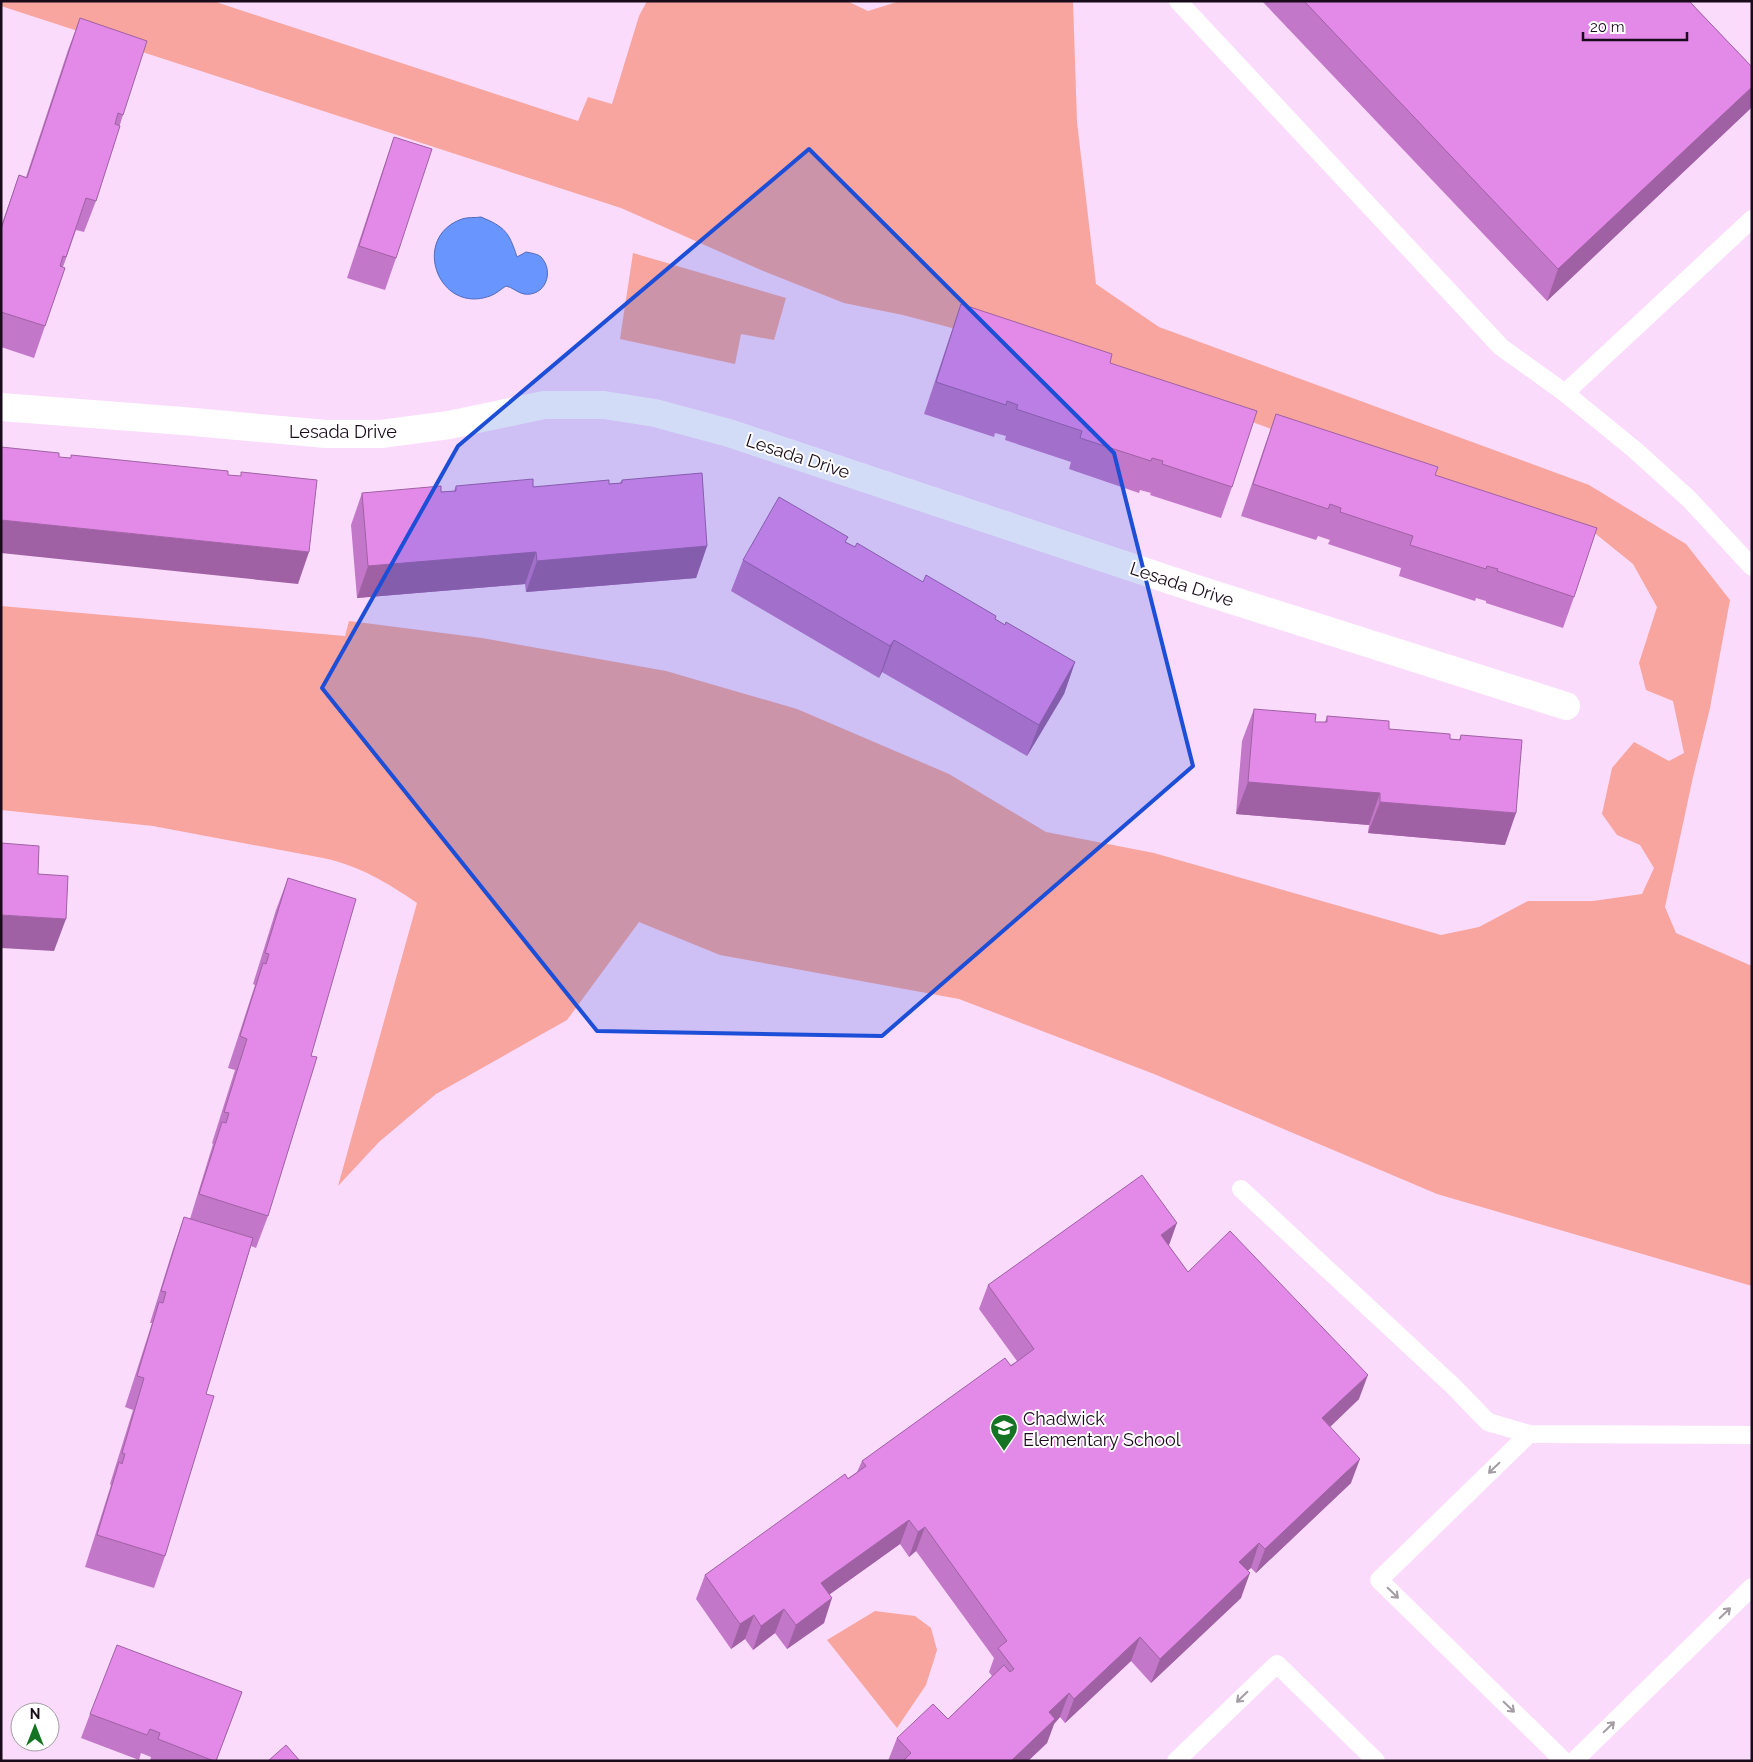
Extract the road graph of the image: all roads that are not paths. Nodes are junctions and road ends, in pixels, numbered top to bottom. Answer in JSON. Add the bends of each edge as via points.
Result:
{"nodes":[{"id":1,"x":1178,"y":1,"type":"edge"},
{"id":2,"x":1752,"y":219,"type":"edge"},
{"id":3,"x":1565,"y":393,"type":"junction"},
{"id":4,"x":1,"y":407,"type":"edge"},
{"id":5,"x":1752,"y":567,"type":"edge"},
{"id":6,"x":1566,"y":706,"type":"dead end"},
{"id":7,"x":1241,"y":1188,"type":"dead end"},
{"id":8,"x":1529,"y":1434,"type":"junction"},
{"id":9,"x":1752,"y":1435,"type":"edge"},
{"id":10,"x":1752,"y":1587,"type":"edge"},
{"id":11,"x":1176,"y":1761,"type":"edge"},
{"id":12,"x":1376,"y":1761,"type":"edge"},
{"id":13,"x":1564,"y":1761,"type":"edge"},
{"id":14,"x":1574,"y":1761,"type":"edge"}],
"edges":[{"from":1,"to":3,"type":"lane","via":[[1502,346]]},
{"from":2,"to":3,"type":"lane"},
{"from":3,"to":5,"type":"lane","via":[[1688,499]]},
{"from":4,"to":6,"type":"street","name":"Lesada Drive","via":[[326,434],[400,432],[544,405],[604,405],[655,413],[729,433],[1200,590]]},
{"from":7,"to":8,"type":"lane","via":[[1488,1422]]},
{"from":8,"to":9,"type":"lane"},
{"from":8,"to":13,"type":"lane","one_way":true,"via":[[1379,1580]]},
{"from":14,"to":10,"type":"lane","one_way":true},
{"from":12,"to":11,"type":"lane","one_way":true,"via":[[1277,1664]]}]}
